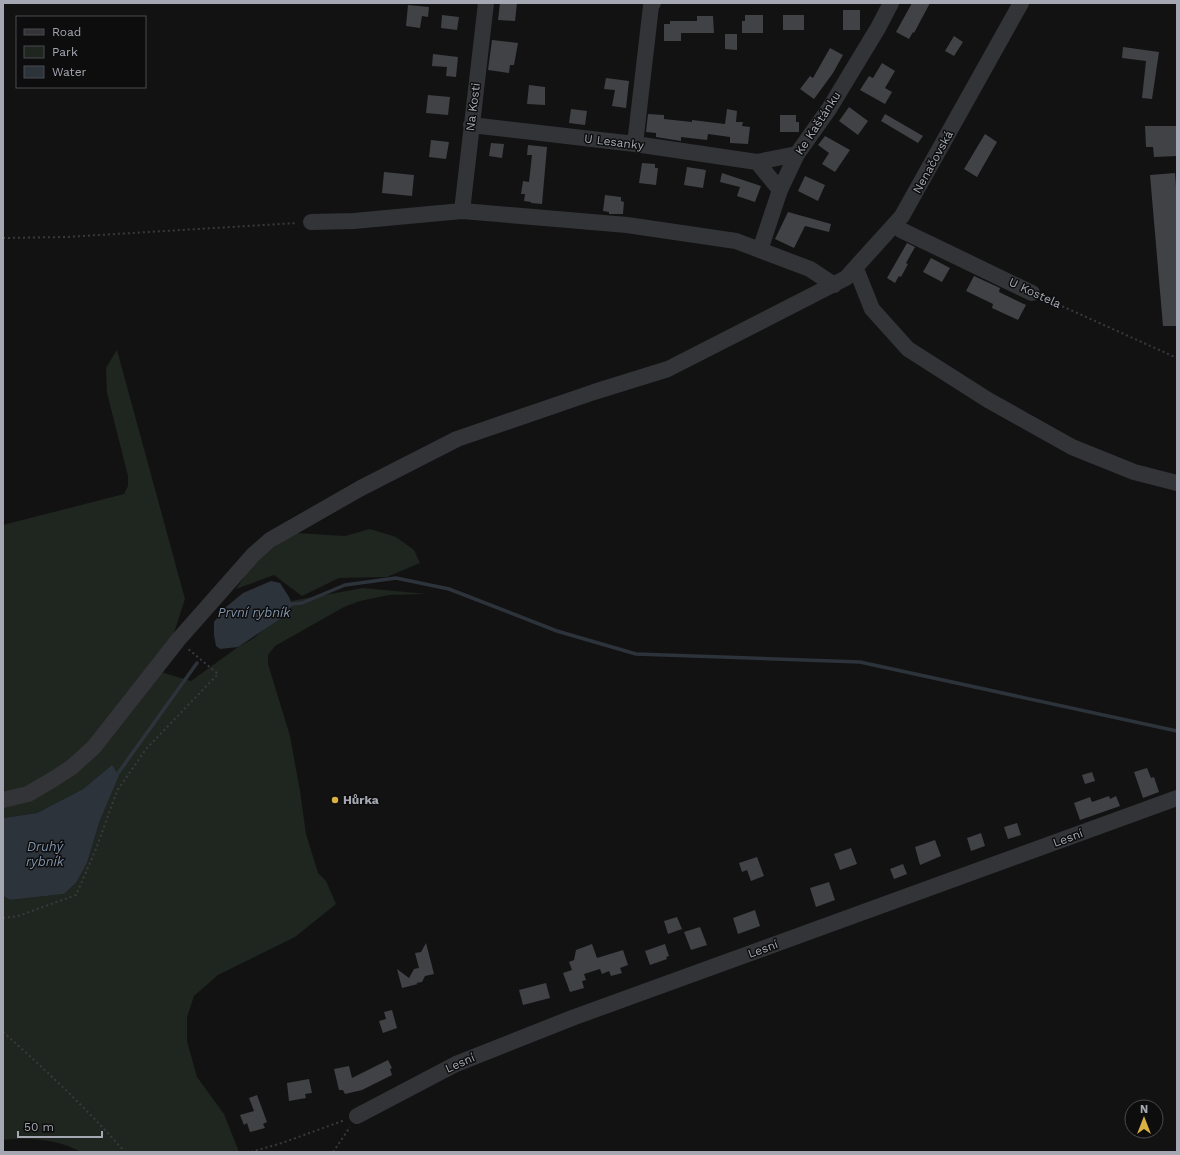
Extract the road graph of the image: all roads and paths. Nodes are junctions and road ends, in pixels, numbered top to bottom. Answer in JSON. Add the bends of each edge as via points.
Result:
{"nodes":[{"id":1,"x":486,"y":3,"type":"edge"},
{"id":2,"x":653,"y":3,"type":"edge"},
{"id":3,"x":891,"y":3,"type":"edge"},
{"id":4,"x":1021,"y":3,"type":"edge"},
{"id":5,"x":471,"y":125,"type":"junction"},
{"id":6,"x":635,"y":144,"type":"junction"},
{"id":7,"x":797,"y":154,"type":"junction"},
{"id":8,"x":757,"y":162,"type":"junction"},
{"id":9,"x":780,"y":190,"type":"junction"},
{"id":10,"x":462,"y":212,"type":"junction"},
{"id":11,"x":311,"y":222,"type":"joint"},
{"id":12,"x":896,"y":224,"type":"junction"},
{"id":13,"x":3,"y":238,"type":"edge"},
{"id":14,"x":760,"y":250,"type":"junction"},
{"id":15,"x":856,"y":269,"type":"junction"},
{"id":16,"x":834,"y":285,"type":"junction"},
{"id":17,"x":1032,"y":293,"type":"joint"},
{"id":18,"x":1177,"y":358,"type":"edge"},
{"id":19,"x":1177,"y":483,"type":"edge"},
{"id":20,"x":178,"y":640,"type":"junction"},
{"id":21,"x":1177,"y":798,"type":"edge"},
{"id":22,"x":3,"y":800,"type":"edge"},
{"id":23,"x":3,"y":918,"type":"edge"},
{"id":24,"x":3,"y":1032,"type":"edge"},
{"id":25,"x":357,"y":1116,"type":"junction"},
{"id":26,"x":125,"y":1152,"type":"edge"},
{"id":27,"x":251,"y":1152,"type":"edge"},
{"id":28,"x":333,"y":1152,"type":"edge"}],
"edges":[{"from":1,"to":5,"type":"street","name":"Na Kosti"},
{"from":2,"to":6,"type":"street"},
{"from":3,"to":7,"type":"street","name":"Ke Kaštánku","via":[[829,109]]},
{"from":4,"to":12,"type":"street","name":"Nenačovská"},
{"from":5,"to":6,"type":"street","name":"U Lesanky"},
{"from":5,"to":10,"type":"street","name":"Na Kosti"},
{"from":6,"to":8,"type":"street","name":"U Lesanky"},
{"from":7,"to":8,"type":"street","name":"U Lesanky"},
{"from":7,"to":9,"type":"street","name":"Ke Kaštánku"},
{"from":8,"to":9,"type":"street"},
{"from":9,"to":14,"type":"street","name":"Ke Kaštánku"},
{"from":10,"to":11,"type":"street"},
{"from":10,"to":14,"type":"street","via":[[627,225],[736,242]]},
{"from":11,"to":13,"type":"path","via":[[66,237]]},
{"from":12,"to":15,"type":"street","name":"Nenačovská"},
{"from":12,"to":17,"type":"street","name":"U Kostela","via":[[901,230]]},
{"from":14,"to":16,"type":"street","via":[[810,269]]},
{"from":15,"to":16,"type":"street","name":"Nenačovská"},
{"from":15,"to":19,"type":"street","via":[[872,309],[908,349],[988,400],[1072,446],[1134,472]]},
{"from":16,"to":20,"type":"street","name":"Nenačovská","via":[[668,369],[457,439],[361,488],[270,540],[253,555]]},
{"from":17,"to":18,"type":"path","name":"U Kostela"},
{"from":20,"to":22,"type":"street","name":"Nenačovská","via":[[99,740],[72,767],[28,794]]},
{"from":20,"to":23,"type":"path","via":[[218,674],[146,749],[117,791],[76,895],[18,916]]},
{"from":21,"to":25,"type":"street","name":"Lesní","via":[[572,1018],[456,1064]]},
{"from":24,"to":26,"type":"path","via":[[93,1116]]},
{"from":25,"to":27,"type":"path"},
{"from":25,"to":28,"type":"path"}]}
